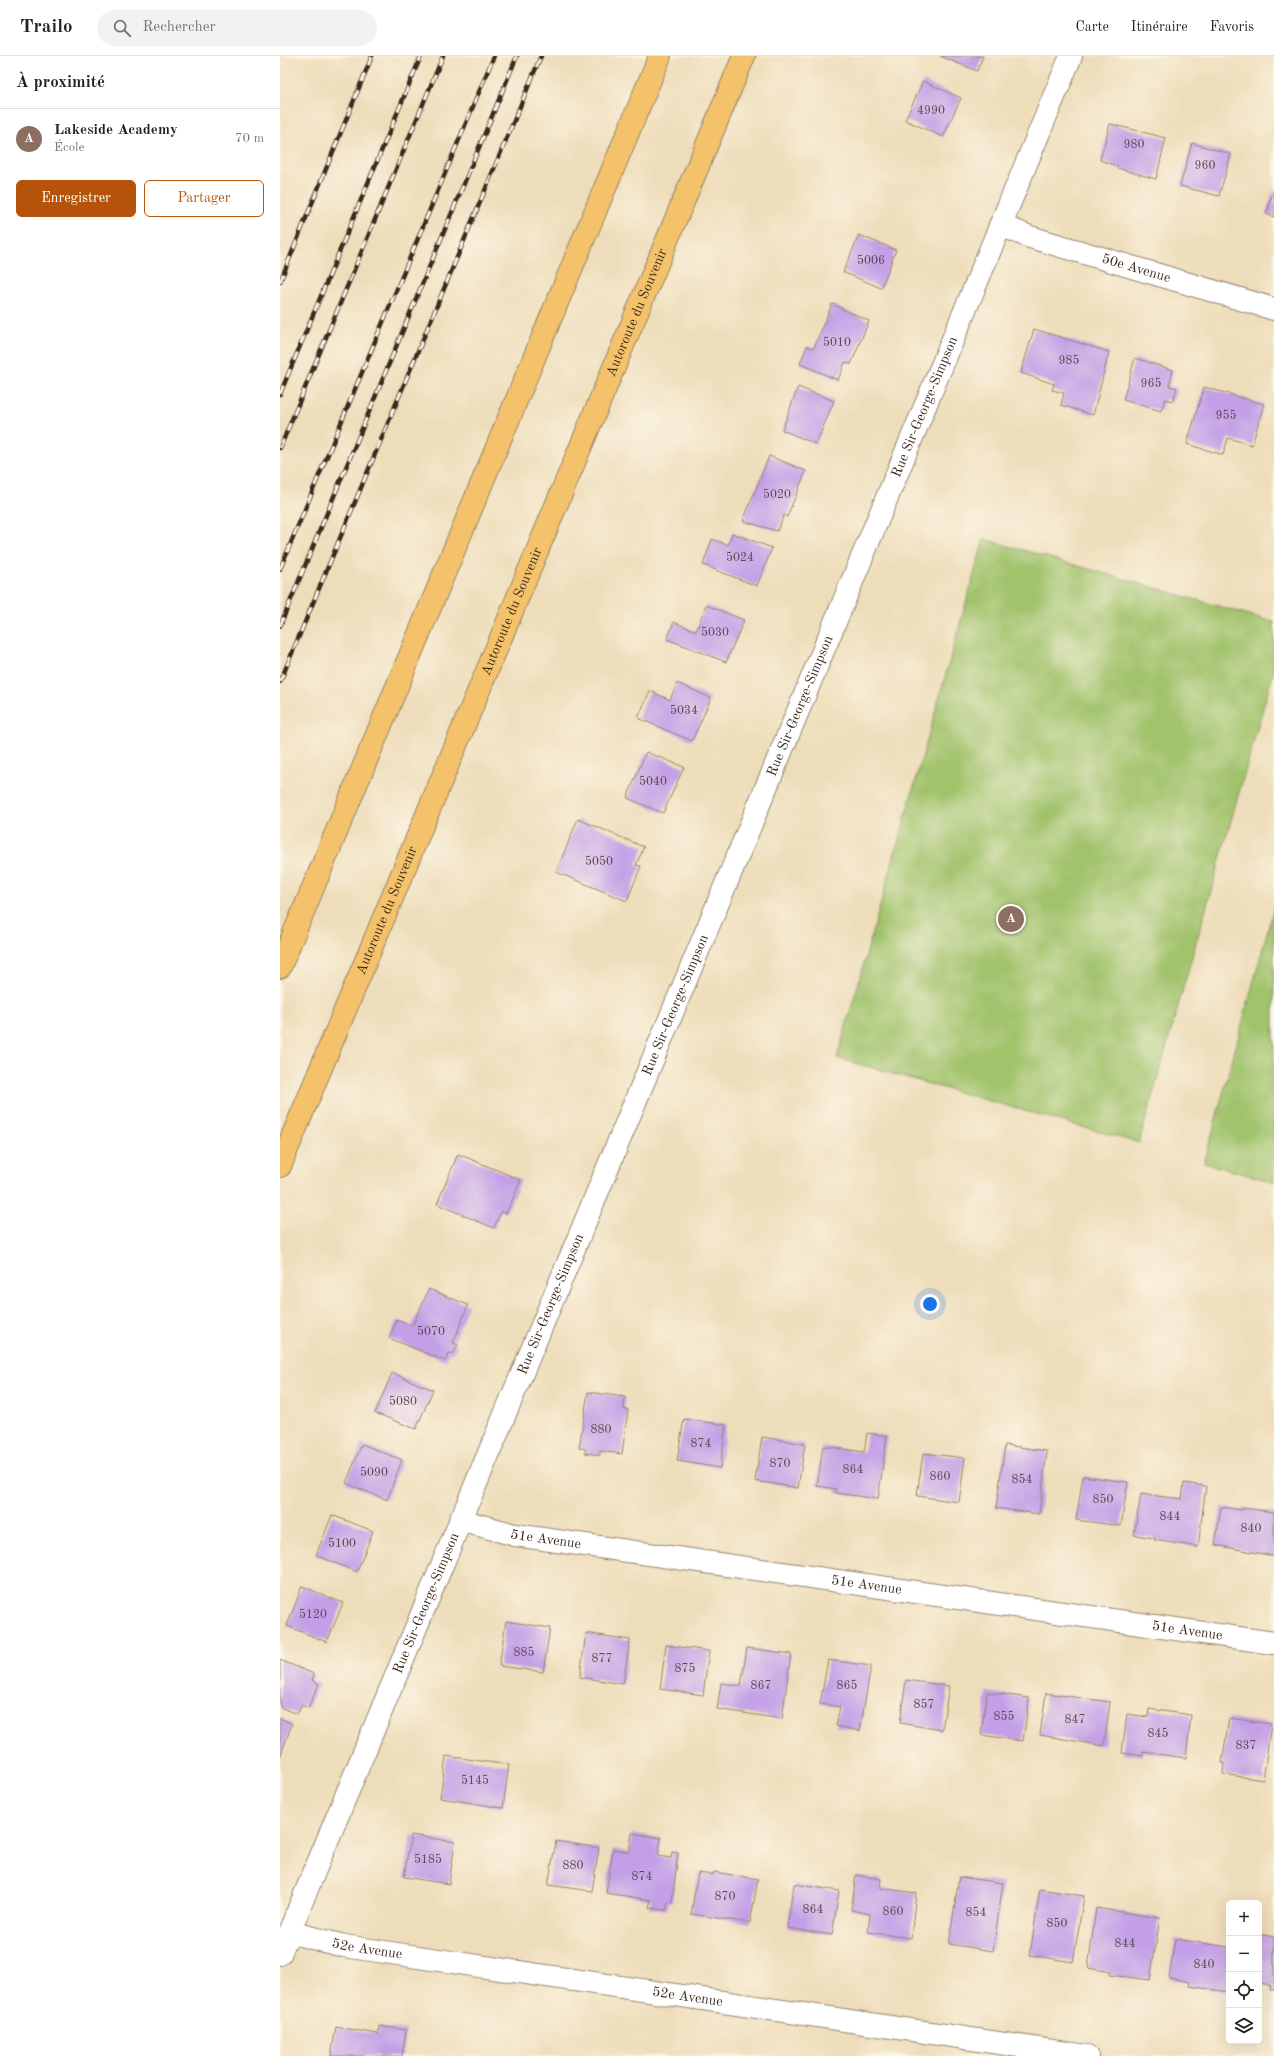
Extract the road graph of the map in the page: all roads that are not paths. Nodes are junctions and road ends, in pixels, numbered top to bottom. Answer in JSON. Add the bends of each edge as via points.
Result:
{"nodes":[{"id":1,"x":660,"y":56,"type":"edge"},
{"id":2,"x":744,"y":56,"type":"edge"},
{"id":3,"x":1070,"y":56,"type":"edge"},
{"id":4,"x":1000,"y":225,"type":"junction"},
{"id":5,"x":1274,"y":309,"type":"edge"},
{"id":6,"x":280,"y":967,"type":"edge"},
{"id":7,"x":280,"y":1166,"type":"edge"},
{"id":8,"x":460,"y":1520,"type":"junction"},
{"id":9,"x":1274,"y":1643,"type":"edge"},
{"id":10,"x":289,"y":1932,"type":"junction"},
{"id":11,"x":280,"y":1954,"type":"edge"},
{"id":12,"x":1087,"y":2056,"type":"edge"}],
"edges":[{"from":1,"to":6,"type":"highway"},
{"from":2,"to":7,"type":"highway","name":"Autoroute du Souvenir"},
{"from":3,"to":4,"type":"street","name":"Rue Sir-George-Simpson"},
{"from":4,"to":5,"type":"street","name":"50e Avenue","via":[[1030,237]]},
{"from":4,"to":8,"type":"street","name":"Rue Sir-George-Simpson"},
{"from":8,"to":9,"type":"street","name":"51e Avenue","via":[[515,1535]]},
{"from":8,"to":10,"type":"street","name":"Rue Sir-George-Simpson"},
{"from":10,"to":11,"type":"street","name":"Rue Sir-George-Simpson"},
{"from":10,"to":12,"type":"street","name":"52e Avenue","via":[[344,1946]]}]}
